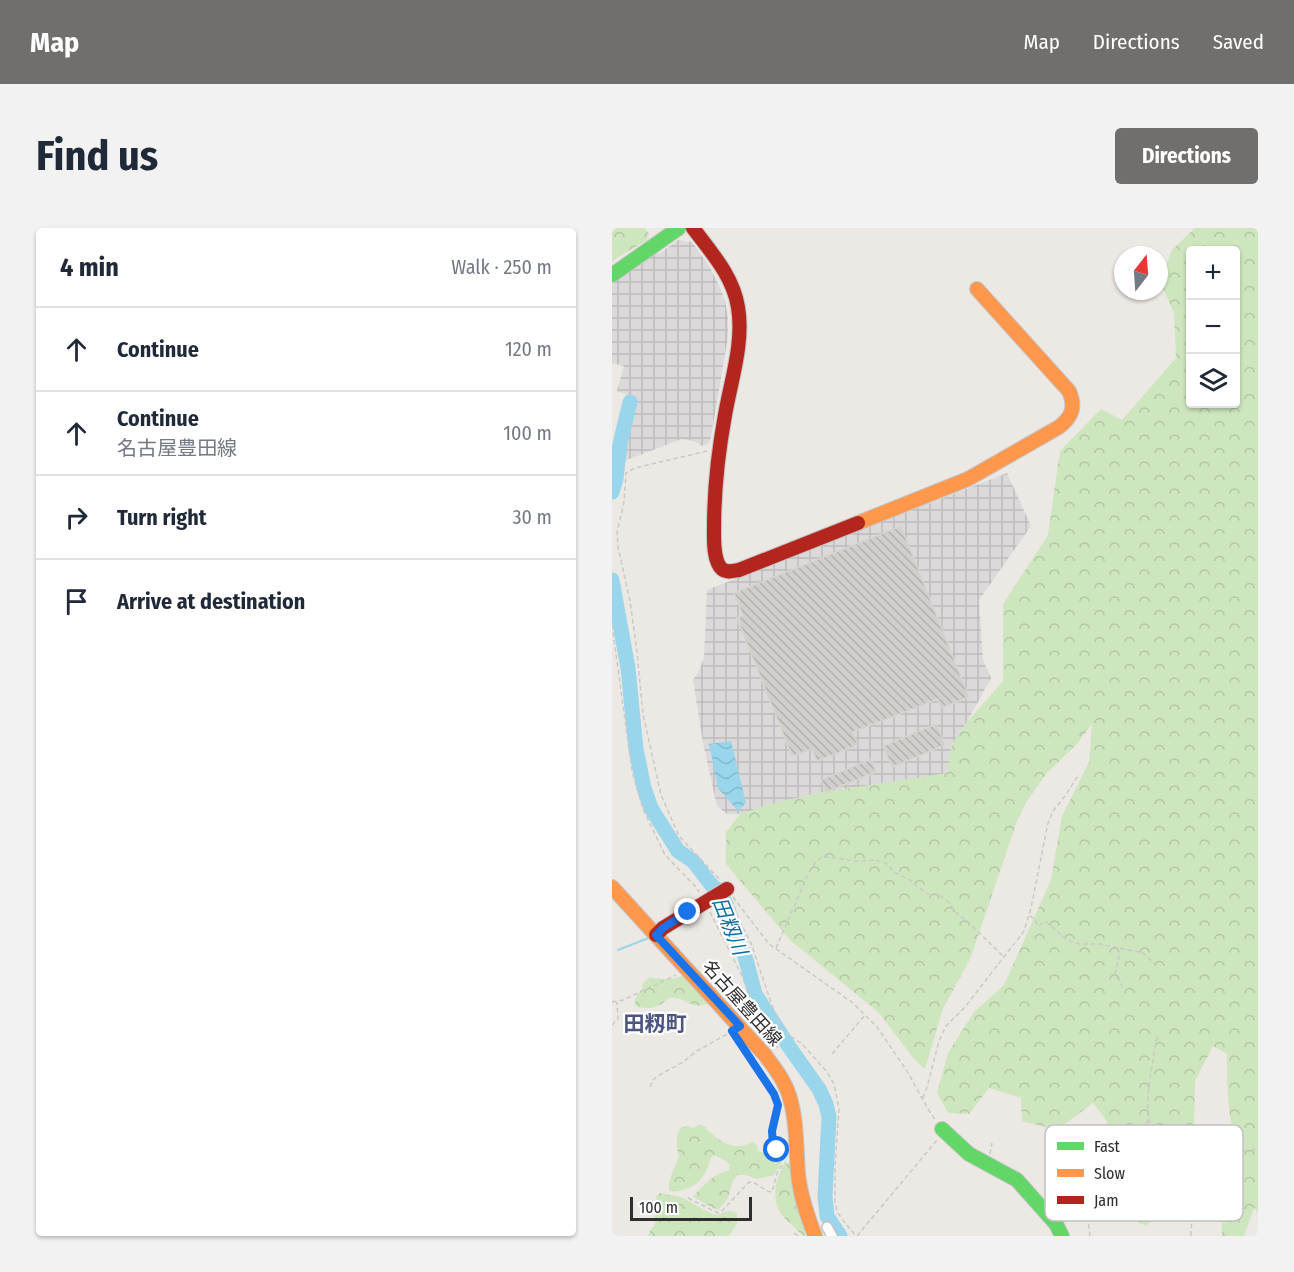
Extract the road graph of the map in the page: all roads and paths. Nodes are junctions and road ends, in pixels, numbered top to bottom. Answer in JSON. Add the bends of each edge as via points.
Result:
{"nodes":[{"id":1,"x":679,"y":228,"type":"edge"},
{"id":2,"x":693,"y":228,"type":"edge"},
{"id":3,"x":612,"y":275,"type":"edge"},
{"id":4,"x":977,"y":290,"type":"dead end"},
{"id":5,"x":718,"y":451,"type":"junction"},
{"id":6,"x":612,"y":625,"type":"edge"},
{"id":7,"x":1078,"y":774,"type":"dead end"},
{"id":8,"x":724,"y":890,"type":"joint"},
{"id":9,"x":614,"y":891,"type":"edge"},
{"id":10,"x":707,"y":905,"type":"junction"},
{"id":11,"x":1029,"y":916,"type":"junction"},
{"id":12,"x":656,"y":935,"type":"junction"},
{"id":13,"x":776,"y":948,"type":"junction"},
{"id":14,"x":1117,"y":948,"type":"junction"},
{"id":15,"x":1004,"y":957,"type":"junction"},
{"id":16,"x":1155,"y":964,"type":"dead end"},
{"id":17,"x":688,"y":969,"type":"junction"},
{"id":18,"x":1122,"y":986,"type":"dead end"},
{"id":19,"x":612,"y":1002,"type":"edge"},
{"id":20,"x":616,"y":1002,"type":"junction"},
{"id":21,"x":865,"y":1015,"type":"junction"},
{"id":22,"x":612,"y":1025,"type":"edge"},
{"id":23,"x":740,"y":1026,"type":"junction"},
{"id":24,"x":1157,"y":1037,"type":"dead end"},
{"id":25,"x":778,"y":1048,"type":"dead end"},
{"id":26,"x":832,"y":1054,"type":"dead end"},
{"id":27,"x":749,"y":1056,"type":"dead end"},
{"id":28,"x":650,"y":1087,"type":"dead end"},
{"id":29,"x":922,"y":1099,"type":"junction"},
{"id":30,"x":1148,"y":1120,"type":"junction"},
{"id":31,"x":1146,"y":1125,"type":"edge"},
{"id":32,"x":1150,"y":1125,"type":"edge"},
{"id":33,"x":942,"y":1129,"type":"junction"},
{"id":34,"x":1258,"y":1147,"type":"edge"},
{"id":35,"x":1243,"y":1151,"type":"edge"},
{"id":36,"x":797,"y":1157,"type":"junction"},
{"id":37,"x":688,"y":1198,"type":"dead end"},
{"id":38,"x":1045,"y":1214,"type":"edge"},
{"id":39,"x":1088,"y":1221,"type":"edge"},
{"id":40,"x":1192,"y":1221,"type":"edge"},
{"id":41,"x":794,"y":1233,"type":"dead end"},
{"id":42,"x":798,"y":1236,"type":"edge"},
{"id":43,"x":815,"y":1236,"type":"edge"},
{"id":44,"x":856,"y":1236,"type":"edge"},
{"id":45,"x":1090,"y":1236,"type":"edge"},
{"id":46,"x":1191,"y":1236,"type":"edge"}],
"edges":[{"from":1,"to":3,"type":"street"},
{"from":2,"to":5,"type":"street","via":[[724,268],[738,307],[739,344]]},
{"from":4,"to":5,"type":"street","via":[[1068,391],[1073,406],[1068,421],[1059,427],[968,479],[730,572],[718,563],[714,541]]},
{"from":5,"to":8,"type":"path","via":[[626,473],[617,533],[643,714],[661,795],[679,837],[719,879]]},
{"from":6,"to":10,"type":"path","via":[[632,771],[643,809],[665,855],[696,887]]},
{"from":7,"to":11,"type":"path","via":[[1048,823]]},
{"from":8,"to":10,"type":"street"},
{"from":9,"to":12,"type":"street","name":"名古屋豊田線"},
{"from":10,"to":12,"type":"street"},
{"from":10,"to":25,"type":"path","via":[[766,1031]]},
{"from":11,"to":14,"type":"path","via":[[1039,926],[1046,922],[1067,940]]},
{"from":11,"to":15,"type":"path","via":[[1024,931]]},
{"from":12,"to":17,"type":"street","name":"名古屋豊田線"},
{"from":13,"to":15,"type":"path","via":[[808,874],[825,857],[886,863],[927,894],[940,895]]},
{"from":13,"to":21,"type":"path"},
{"from":13,"to":44,"type":"path","via":[[733,896],[733,906],[782,1028],[802,1044],[834,1084],[839,1109],[835,1203]]},
{"from":14,"to":16,"type":"path","via":[[1143,953]]},
{"from":14,"to":18,"type":"path","via":[[1115,974]]},
{"from":15,"to":29,"type":"path","via":[[946,1026]]},
{"from":17,"to":20,"type":"path"},
{"from":17,"to":23,"type":"street","name":"名古屋豊田線"},
{"from":19,"to":20,"type":"path"},
{"from":20,"to":22,"type":"path","via":[[618,1019]]},
{"from":21,"to":26,"type":"path"},
{"from":21,"to":29,"type":"path","via":[[907,1071]]},
{"from":23,"to":28,"type":"path","via":[[658,1076]]},
{"from":23,"to":36,"type":"street","name":"名古屋豊田線","via":[[782,1080],[790,1099]]},
{"from":24,"to":30,"type":"path"},
{"from":27,"to":36,"type":"path","via":[[778,1105],[773,1145],[783,1154]]},
{"from":29,"to":33,"type":"path"},
{"from":30,"to":31,"type":"path"},
{"from":30,"to":32,"type":"path"},
{"from":33,"to":38,"type":"street","via":[[969,1154],[1017,1180]]},
{"from":33,"to":44,"type":"path","via":[[939,1138]]},
{"from":34,"to":35,"type":"path"},
{"from":36,"to":37,"type":"path","via":[[782,1165],[772,1192],[750,1182],[718,1213]]},
{"from":36,"to":43,"type":"street","name":"名古屋豊田線","via":[[800,1188]]},
{"from":39,"to":45,"type":"path"},
{"from":40,"to":46,"type":"path"},
{"from":41,"to":42,"type":"path"}]}
